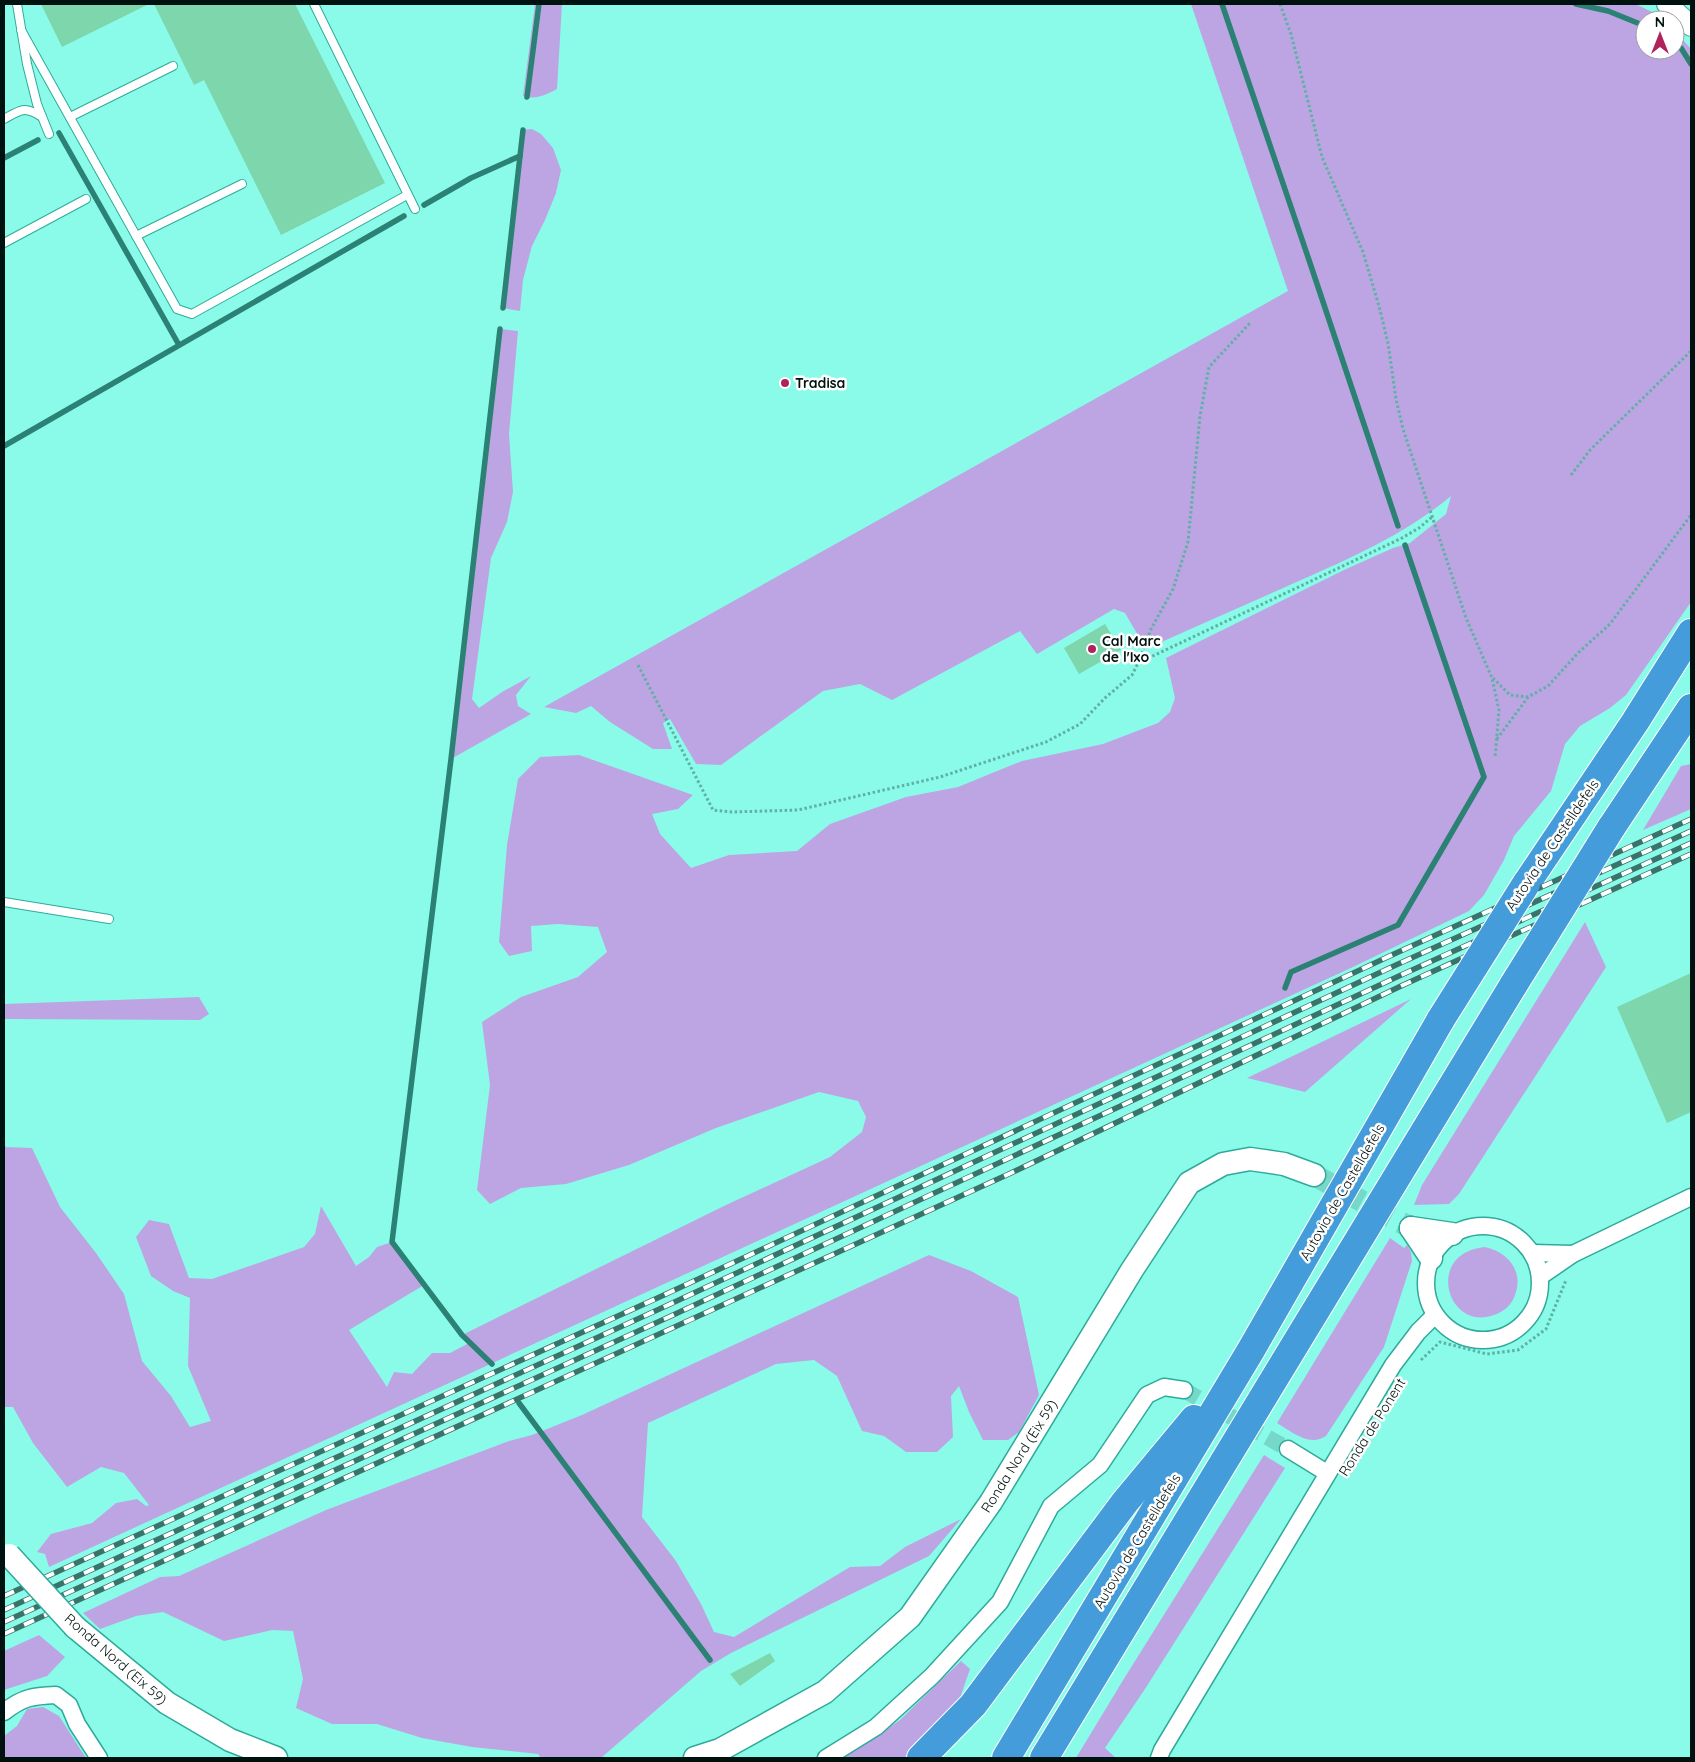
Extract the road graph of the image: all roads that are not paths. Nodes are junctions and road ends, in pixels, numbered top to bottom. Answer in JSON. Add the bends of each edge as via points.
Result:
{"nodes":[{"id":1,"x":17,"y":4,"type":"edge"},
{"id":2,"x":314,"y":4,"type":"edge"},
{"id":3,"x":1667,"y":4,"type":"edge"},
{"id":4,"x":1691,"y":26,"type":"edge"},
{"id":5,"x":22,"y":30,"type":"junction"},
{"id":6,"x":173,"y":66,"type":"dead end"},
{"id":7,"x":70,"y":117,"type":"junction"},
{"id":8,"x":4,"y":118,"type":"edge"},
{"id":9,"x":43,"y":118,"type":"junction"},
{"id":10,"x":49,"y":134,"type":"dead end"},
{"id":11,"x":242,"y":184,"type":"dead end"},
{"id":12,"x":407,"y":195,"type":"junction"},
{"id":13,"x":86,"y":200,"type":"dead end"},
{"id":14,"x":415,"y":209,"type":"dead end"},
{"id":15,"x":136,"y":236,"type":"junction"},
{"id":16,"x":4,"y":243,"type":"edge"},
{"id":17,"x":1691,"y":633,"type":"edge"},
{"id":18,"x":1691,"y":708,"type":"edge"},
{"id":19,"x":4,"y":902,"type":"edge"},
{"id":20,"x":109,"y":919,"type":"dead end"},
{"id":21,"x":1314,"y":1175,"type":"tunnel mouth"},
{"id":22,"x":1691,"y":1197,"type":"edge"},
{"id":23,"x":1452,"y":1234,"type":"junction"},
{"id":24,"x":1532,"y":1253,"type":"junction"},
{"id":25,"x":1573,"y":1254,"type":"junction"},
{"id":26,"x":1431,"y":1258,"type":"junction"},
{"id":27,"x":1541,"y":1276,"type":"junction"},
{"id":28,"x":1435,"y":1315,"type":"junction"},
{"id":29,"x":1251,"y":1350,"type":"junction"},
{"id":30,"x":1184,"y":1390,"type":"tunnel mouth"},
{"id":31,"x":1288,"y":1449,"type":"tunnel mouth"},
{"id":32,"x":1327,"y":1473,"type":"junction"},
{"id":33,"x":7,"y":1551,"type":"edge"},
{"id":34,"x":4,"y":1712,"type":"edge"},
{"id":35,"x":99,"y":1758,"type":"edge"},
{"id":36,"x":276,"y":1758,"type":"edge"},
{"id":37,"x":695,"y":1758,"type":"edge"},
{"id":38,"x":826,"y":1758,"type":"edge"},
{"id":39,"x":921,"y":1758,"type":"edge"},
{"id":40,"x":1006,"y":1758,"type":"edge"},
{"id":41,"x":1044,"y":1758,"type":"edge"},
{"id":42,"x":1159,"y":1758,"type":"edge"}],
"edges":[{"from":1,"to":5,"type":"lane"},
{"from":2,"to":12,"type":"lane"},
{"from":3,"to":4,"type":"street"},
{"from":5,"to":7,"type":"lane"},
{"from":5,"to":9,"type":"lane","via":[[27,64]]},
{"from":6,"to":7,"type":"lane"},
{"from":7,"to":15,"type":"lane"},
{"from":8,"to":9,"type":"lane","via":[[20,110],[31,110]]},
{"from":9,"to":10,"type":"lane"},
{"from":11,"to":15,"type":"lane"},
{"from":12,"to":14,"type":"lane"},
{"from":12,"to":15,"type":"lane","via":[[192,314],[177,309]]},
{"from":13,"to":16,"type":"lane"},
{"from":17,"to":29,"type":"highway","name":"Autovia de Castelldefels","bridge":true,"via":[[1441,1019]]},
{"from":18,"to":41,"type":"highway","bridge":true,"via":[[1611,828],[1514,984]]},
{"from":19,"to":20,"type":"lane"},
{"from":21,"to":37,"type":"main road","name":"Ronda Nord (Eix 59)","via":[[1284,1164],[1250,1159],[1223,1164],[1188,1183],[991,1502],[910,1617],[825,1692],[720,1750]]},
{"from":22,"to":25,"type":"street"},
{"from":23,"to":24,"type":"street","via":[[1470,1226],[1489,1225],[1508,1230]]},
{"from":23,"to":26,"type":"street"},
{"from":23,"to":26,"type":"main road","via":[[1411,1228]]},
{"from":24,"to":25,"type":"street"},
{"from":24,"to":27,"type":"street"},
{"from":25,"to":27,"type":"street"},
{"from":26,"to":28,"type":"street","via":[[1425,1287]]},
{"from":27,"to":28,"type":"street","via":[[1537,1304],[1528,1319],[1515,1331],[1498,1338],[1480,1340],[1463,1337],[1447,1328]]},
{"from":28,"to":32,"type":"street","name":"Ronda de Ponent","via":[[1393,1365]]},
{"from":29,"to":39,"type":"highway","via":[[1125,1502],[973,1705]]},
{"from":29,"to":40,"type":"highway","name":"Autovia de Castelldefels"},
{"from":30,"to":38,"type":"street","via":[[1164,1387],[1147,1395],[1100,1465],[1050,1506],[1000,1602],[932,1676],[876,1727]]},
{"from":31,"to":32,"type":"street"},
{"from":32,"to":42,"type":"street","name":"Ronda de Ponent"},
{"from":33,"to":36,"type":"main road","name":"Ronda Nord (Eix 59)","bridge":true,"via":[[75,1627],[166,1703],[230,1740]]},
{"from":34,"to":35,"type":"street","via":[[32,1696],[56,1695],[68,1705]]}]}
